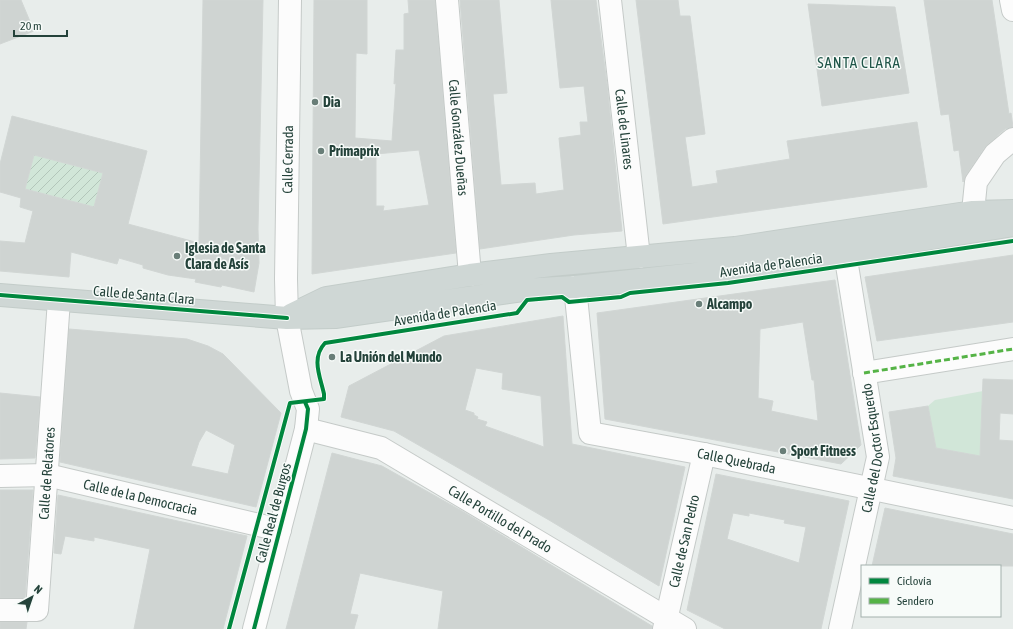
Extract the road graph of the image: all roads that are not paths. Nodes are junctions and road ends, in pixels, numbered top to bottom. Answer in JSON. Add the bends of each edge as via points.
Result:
{"nodes":[{"id":1,"x":290,"y":0,"type":"edge"},
{"id":2,"x":447,"y":0,"type":"edge"},
{"id":3,"x":610,"y":0,"type":"edge"},
{"id":4,"x":1011,"y":0,"type":"edge"},
{"id":5,"x":1013,"y":10,"type":"edge"},
{"id":6,"x":1013,"y":139,"type":"edge"},
{"id":7,"x":1013,"y":211,"type":"edge"},
{"id":8,"x":973,"y":212,"type":"junction"},
{"id":9,"x":1013,"y":225,"type":"edge"},
{"id":10,"x":844,"y":253,"type":"junction"},
{"id":11,"x":639,"y":257,"type":"junction"},
{"id":12,"x":470,"y":275,"type":"junction"},
{"id":13,"x":575,"y":287,"type":"junction"},
{"id":14,"x":0,"y":295,"type":"edge"},
{"id":15,"x":59,"y":300,"type":"junction"},
{"id":16,"x":287,"y":318,"type":"junction"},
{"id":17,"x":1013,"y":350,"type":"edge"},
{"id":18,"x":864,"y":373,"type":"junction"},
{"id":19,"x":306,"y":429,"type":"junction"},
{"id":20,"x":704,"y":454,"type":"junction"},
{"id":21,"x":0,"y":476,"type":"edge"},
{"id":22,"x":47,"y":476,"type":"junction"},
{"id":23,"x":871,"y":489,"type":"junction"},
{"id":24,"x":1013,"y":518,"type":"edge"},
{"id":25,"x":280,"y":530,"type":"junction"},
{"id":26,"x":0,"y":610,"type":"edge"},
{"id":27,"x":665,"y":623,"type":"edge"},
{"id":28,"x":254,"y":629,"type":"edge"},
{"id":29,"x":685,"y":629,"type":"edge"},
{"id":30,"x":840,"y":629,"type":"edge"}],
"edges":[{"from":1,"to":16,"type":"street","name":"Calle Cerrada"},
{"from":2,"to":12,"type":"street","name":"Calle González Dueñas"},
{"from":3,"to":11,"type":"street","name":"Calle de Linares"},
{"from":4,"to":5,"type":"street"},
{"from":6,"to":8,"type":"street","via":[[995,154],[976,182]]},
{"from":7,"to":8,"type":"main road","name":"Avenida de Palencia"},
{"from":8,"to":11,"type":"main road","name":"Avenida de Palencia","via":[[735,248]]},
{"from":9,"to":10,"type":"main road","name":"Avenida de Palencia"},
{"from":10,"to":13,"type":"main road","name":"Avenida de Palencia","via":[[732,270]]},
{"from":10,"to":18,"type":"street","name":"Calle del Doctor Esquerdo"},
{"from":11,"to":12,"type":"main road","name":"Avenida de Palencia"},
{"from":12,"to":16,"type":"main road","name":"Avenida de Palencia","via":[[326,298]]},
{"from":13,"to":16,"type":"main road","name":"Avenida de Palencia","via":[[523,290],[334,318]]},
{"from":13,"to":20,"type":"street","name":"Calle Quebrada","via":[[590,433]]},
{"from":14,"to":15,"type":"main road","name":"Calle de Santa Clara"},
{"from":15,"to":16,"type":"main road","name":"Calle de Santa Clara"},
{"from":15,"to":22,"type":"street","name":"Calle de Relatores"},
{"from":16,"to":19,"type":"street","name":"Calle Real de Burgos","via":[[301,391],[308,409]]},
{"from":17,"to":18,"type":"street"},
{"from":18,"to":23,"type":"street","name":"Calle del Doctor Esquerdo","via":[[878,457]]},
{"from":19,"to":25,"type":"street","name":"Calle Real de Burgos"},
{"from":19,"to":27,"type":"street","name":"Calle Portillo del Prado","via":[[381,448]]},
{"from":20,"to":23,"type":"street","name":"Calle Quebrada"},
{"from":20,"to":27,"type":"street","name":"Calle de San Pedro"},
{"from":21,"to":22,"type":"street","name":"Calle de la Democracia"},
{"from":22,"to":25,"type":"street","name":"Calle de la Democracia"},
{"from":22,"to":26,"type":"street","name":"Calle de Relatores","via":[[37,610]]},
{"from":23,"to":24,"type":"street","name":"Calle Quebrada"},
{"from":23,"to":30,"type":"street","name":"Calle del Doctor Esquerdo"},
{"from":25,"to":28,"type":"street","name":"Calle Real de Burgos"},
{"from":27,"to":29,"type":"street","name":"Calle Portillo del Prado"}]}
